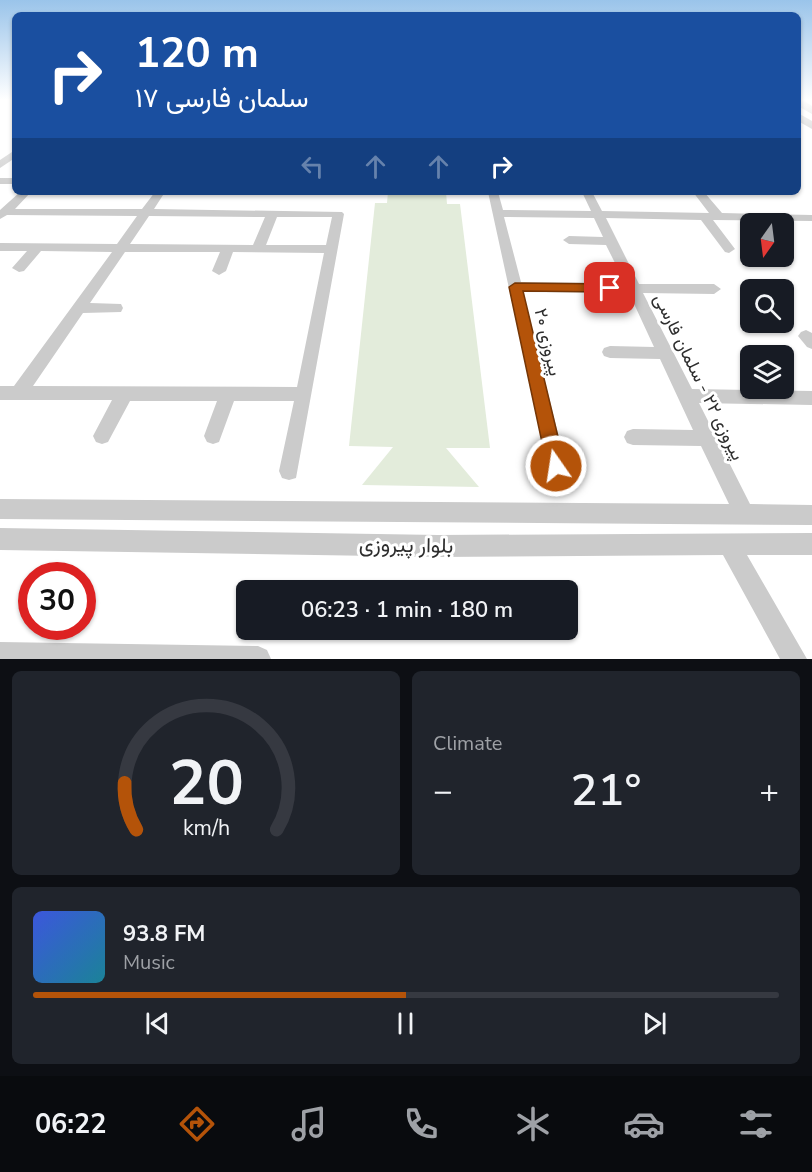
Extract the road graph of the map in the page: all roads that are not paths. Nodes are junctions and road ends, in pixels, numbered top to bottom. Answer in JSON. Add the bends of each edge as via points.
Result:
{"nodes":[{"id":1,"x":12,"y":155,"type":"edge"},
{"id":2,"x":0,"y":165,"type":"edge"},
{"id":3,"x":23,"y":195,"type":"edge"},
{"id":4,"x":158,"y":195,"type":"edge"},
{"id":5,"x":494,"y":195,"type":"edge"},
{"id":6,"x":588,"y":195,"type":"edge"},
{"id":7,"x":700,"y":195,"type":"edge"},
{"id":8,"x":145,"y":213,"type":"junction"},
{"id":9,"x":498,"y":213,"type":"junction"},
{"id":10,"x":2,"y":214,"type":"edge"},
{"id":11,"x":272,"y":214,"type":"junction"},
{"id":12,"x":598,"y":214,"type":"junction"},
{"id":13,"x":704,"y":216,"type":"junction"},
{"id":14,"x":718,"y":216,"type":"junction"},
{"id":15,"x":812,"y":218,"type":"edge"},
{"id":16,"x":569,"y":240,"type":"dead end"},
{"id":17,"x":610,"y":241,"type":"junction"},
{"id":18,"x":0,"y":247,"type":"edge"},
{"id":19,"x":38,"y":247,"type":"junction"},
{"id":20,"x":121,"y":248,"type":"junction"},
{"id":21,"x":228,"y":248,"type":"junction"},
{"id":22,"x":258,"y":248,"type":"junction"},
{"id":23,"x":332,"y":249,"type":"junction"},
{"id":24,"x":729,"y":249,"type":"dead end"},
{"id":25,"x":19,"y":268,"type":"dead end"},
{"id":26,"x":219,"y":271,"type":"dead end"},
{"id":27,"x":515,"y":287,"type":"junction"},
{"id":28,"x":634,"y":288,"type":"junction"},
{"id":29,"x":714,"y":289,"type":"dead end"},
{"id":30,"x":79,"y":308,"type":"junction"},
{"id":31,"x":116,"y":308,"type":"dead end"},
{"id":32,"x":610,"y":352,"type":"dead end"},
{"id":33,"x":665,"y":353,"type":"junction"},
{"id":34,"x":0,"y":393,"type":"edge"},
{"id":35,"x":19,"y":393,"type":"junction"},
{"id":36,"x":126,"y":393,"type":"junction"},
{"id":37,"x":228,"y":394,"type":"junction"},
{"id":38,"x":303,"y":394,"type":"junction"},
{"id":39,"x":686,"y":396,"type":"junction"},
{"id":40,"x":812,"y":398,"type":"edge"},
{"id":41,"x":102,"y":436,"type":"dead end"},
{"id":42,"x":213,"y":436,"type":"dead end"},
{"id":43,"x":633,"y":437,"type":"dead end"},
{"id":44,"x":707,"y":438,"type":"junction"},
{"id":45,"x":556,"y":466,"type":"dead end"},
{"id":46,"x":289,"y":471,"type":"dead end"},
{"id":47,"x":2,"y":512,"type":"edge"},
{"id":48,"x":744,"y":514,"type":"junction"},
{"id":49,"x":812,"y":515,"type":"edge"},
{"id":50,"x":0,"y":538,"type":"edge"},
{"id":51,"x":728,"y":543,"type":"junction"},
{"id":52,"x":812,"y":544,"type":"edge"},
{"id":53,"x":0,"y":654,"type":"edge"},
{"id":54,"x":258,"y":659,"type":"edge"},
{"id":55,"x":794,"y":659,"type":"edge"}],
"edges":[{"from":1,"to":2,"type":"street"},
{"from":3,"to":10,"type":"street"},
{"from":4,"to":8,"type":"street"},
{"from":5,"to":9,"type":"street","name":"پیروزی ۲۰"},
{"from":6,"to":12,"type":"street","name":"پیروزی ۲۲ - سلمان فارسی"},
{"from":7,"to":14,"type":"street"},
{"from":8,"to":10,"type":"street"},
{"from":8,"to":11,"type":"street"},
{"from":8,"to":20,"type":"street"},
{"from":9,"to":12,"type":"street"},
{"from":9,"to":27,"type":"street","name":"پیروزی ۲۰"},
{"from":11,"to":22,"type":"street"},
{"from":11,"to":23,"type":"street","via":[[338,214]]},
{"from":12,"to":13,"type":"street"},
{"from":12,"to":17,"type":"street","name":"پیروزی ۲۲ - سلمان فارسی"},
{"from":13,"to":14,"type":"street"},
{"from":13,"to":24,"type":"street"},
{"from":14,"to":15,"type":"street"},
{"from":16,"to":17,"type":"street"},
{"from":17,"to":28,"type":"street","name":"پیروزی ۲۲ - سلمان فارسی"},
{"from":18,"to":19,"type":"street"},
{"from":19,"to":20,"type":"street"},
{"from":19,"to":25,"type":"street"},
{"from":20,"to":21,"type":"street"},
{"from":20,"to":30,"type":"street"},
{"from":21,"to":22,"type":"street"},
{"from":21,"to":26,"type":"street"},
{"from":22,"to":23,"type":"street"},
{"from":23,"to":38,"type":"street"},
{"from":27,"to":28,"type":"street"},
{"from":27,"to":45,"type":"street","name":"پیروزی ۲۰"},
{"from":28,"to":29,"type":"street"},
{"from":28,"to":33,"type":"street","name":"پیروزی ۲۲ - سلمان فارسی"},
{"from":30,"to":31,"type":"street"},
{"from":30,"to":35,"type":"street"},
{"from":32,"to":33,"type":"street"},
{"from":33,"to":39,"type":"street","name":"پیروزی ۲۲ - سلمان فارسی"},
{"from":34,"to":35,"type":"street"},
{"from":35,"to":36,"type":"street"},
{"from":36,"to":37,"type":"street"},
{"from":36,"to":41,"type":"street"},
{"from":37,"to":38,"type":"street"},
{"from":37,"to":42,"type":"street"},
{"from":38,"to":46,"type":"street"},
{"from":39,"to":40,"type":"street"},
{"from":39,"to":44,"type":"street","name":"پیروزی ۲۲ - سلمان فارسی"},
{"from":43,"to":44,"type":"street"},
{"from":44,"to":48,"type":"street","name":"پیروزی ۲۲ - سلمان فارسی"},
{"from":47,"to":48,"type":"street","name":"بلوار پیروزی"},
{"from":48,"to":49,"type":"street","name":"بلوار پیروزی"},
{"from":50,"to":51,"type":"street","name":"بلوار پیروزی","via":[[438,546]]},
{"from":51,"to":52,"type":"street","name":"بلوار پیروزی"},
{"from":51,"to":55,"type":"street"},
{"from":53,"to":54,"type":"street"}]}
